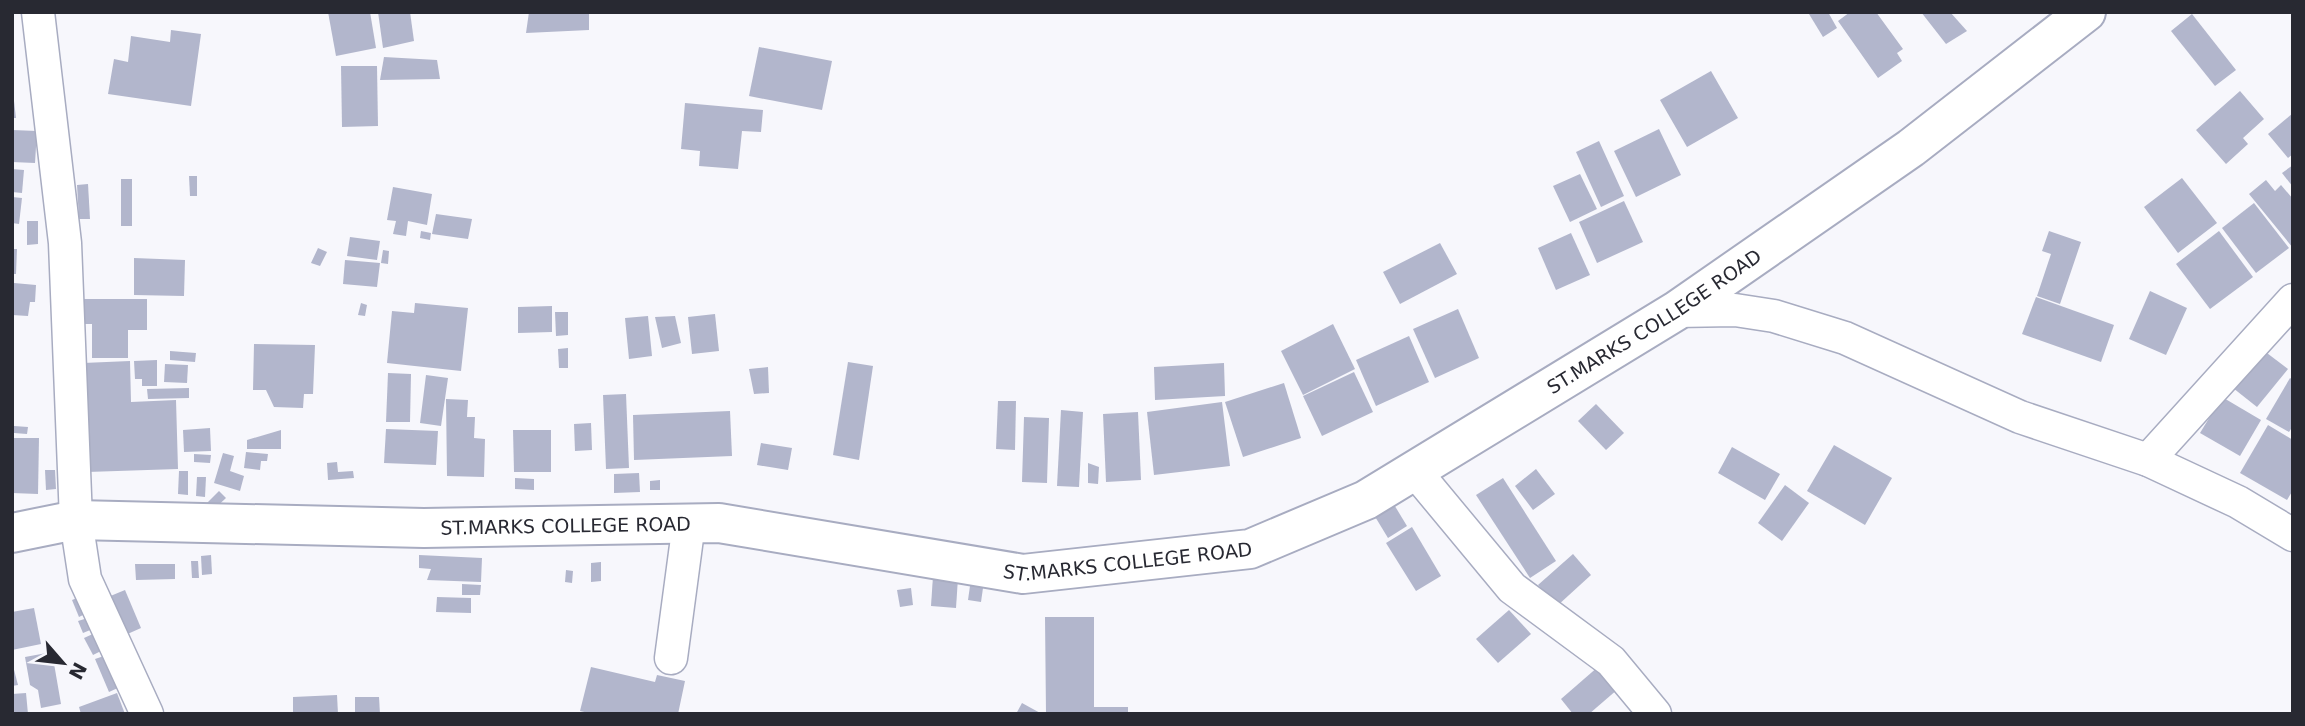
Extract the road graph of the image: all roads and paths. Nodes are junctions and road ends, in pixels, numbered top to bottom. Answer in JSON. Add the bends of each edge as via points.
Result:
{"nodes":[{"id":1,"x":38,"y":12,"type":"edge"},
{"id":2,"x":2086,"y":12,"type":"edge"},
{"id":3,"x":2293,"y":300,"type":"edge"},
{"id":4,"x":1676,"y":311,"type":"junction"},
{"id":5,"x":2148,"y":460,"type":"junction"},
{"id":6,"x":1414,"y":470,"type":"junction"},
{"id":7,"x":76,"y":520,"type":"junction"},
{"id":8,"x":689,"y":523,"type":"junction"},
{"id":9,"x":12,"y":533,"type":"edge"},
{"id":10,"x":2293,"y":535,"type":"edge"},
{"id":11,"x":671,"y":658,"type":"dead end"},
{"id":12,"x":147,"y":714,"type":"edge"},
{"id":13,"x":1655,"y":714,"type":"edge"}],
"edges":[{"from":1,"to":7,"type":"street","via":[[65,243]]},
{"from":2,"to":4,"type":"main road","name":"ST.MARKS COLLEGE ROAD","via":[[1911,148]]},
{"from":3,"to":5,"type":"street"},
{"from":4,"to":5,"type":"street","via":[[1735,310],[1774,316],[1844,338],[2020,417]]},
{"from":4,"to":6,"type":"main road","name":"ST.MARKS COLLEGE ROAD"},
{"from":5,"to":10,"type":"street","via":[[2238,502]]},
{"from":6,"to":8,"type":"main road","name":"ST.MARKS COLLEGE ROAD","via":[[1366,500],[1250,549],[1023,574],[719,523]]},
{"from":6,"to":13,"type":"street","via":[[1511,588],[1611,661]]},
{"from":7,"to":8,"type":"main road","name":"ST.MARKS COLLEGE ROAD","via":[[424,528]]},
{"from":7,"to":9,"type":"main road","name":"ST.MARKS COLLEGE ROAD"},
{"from":7,"to":12,"type":"street","via":[[85,579]]},
{"from":8,"to":11,"type":"street"}]}
